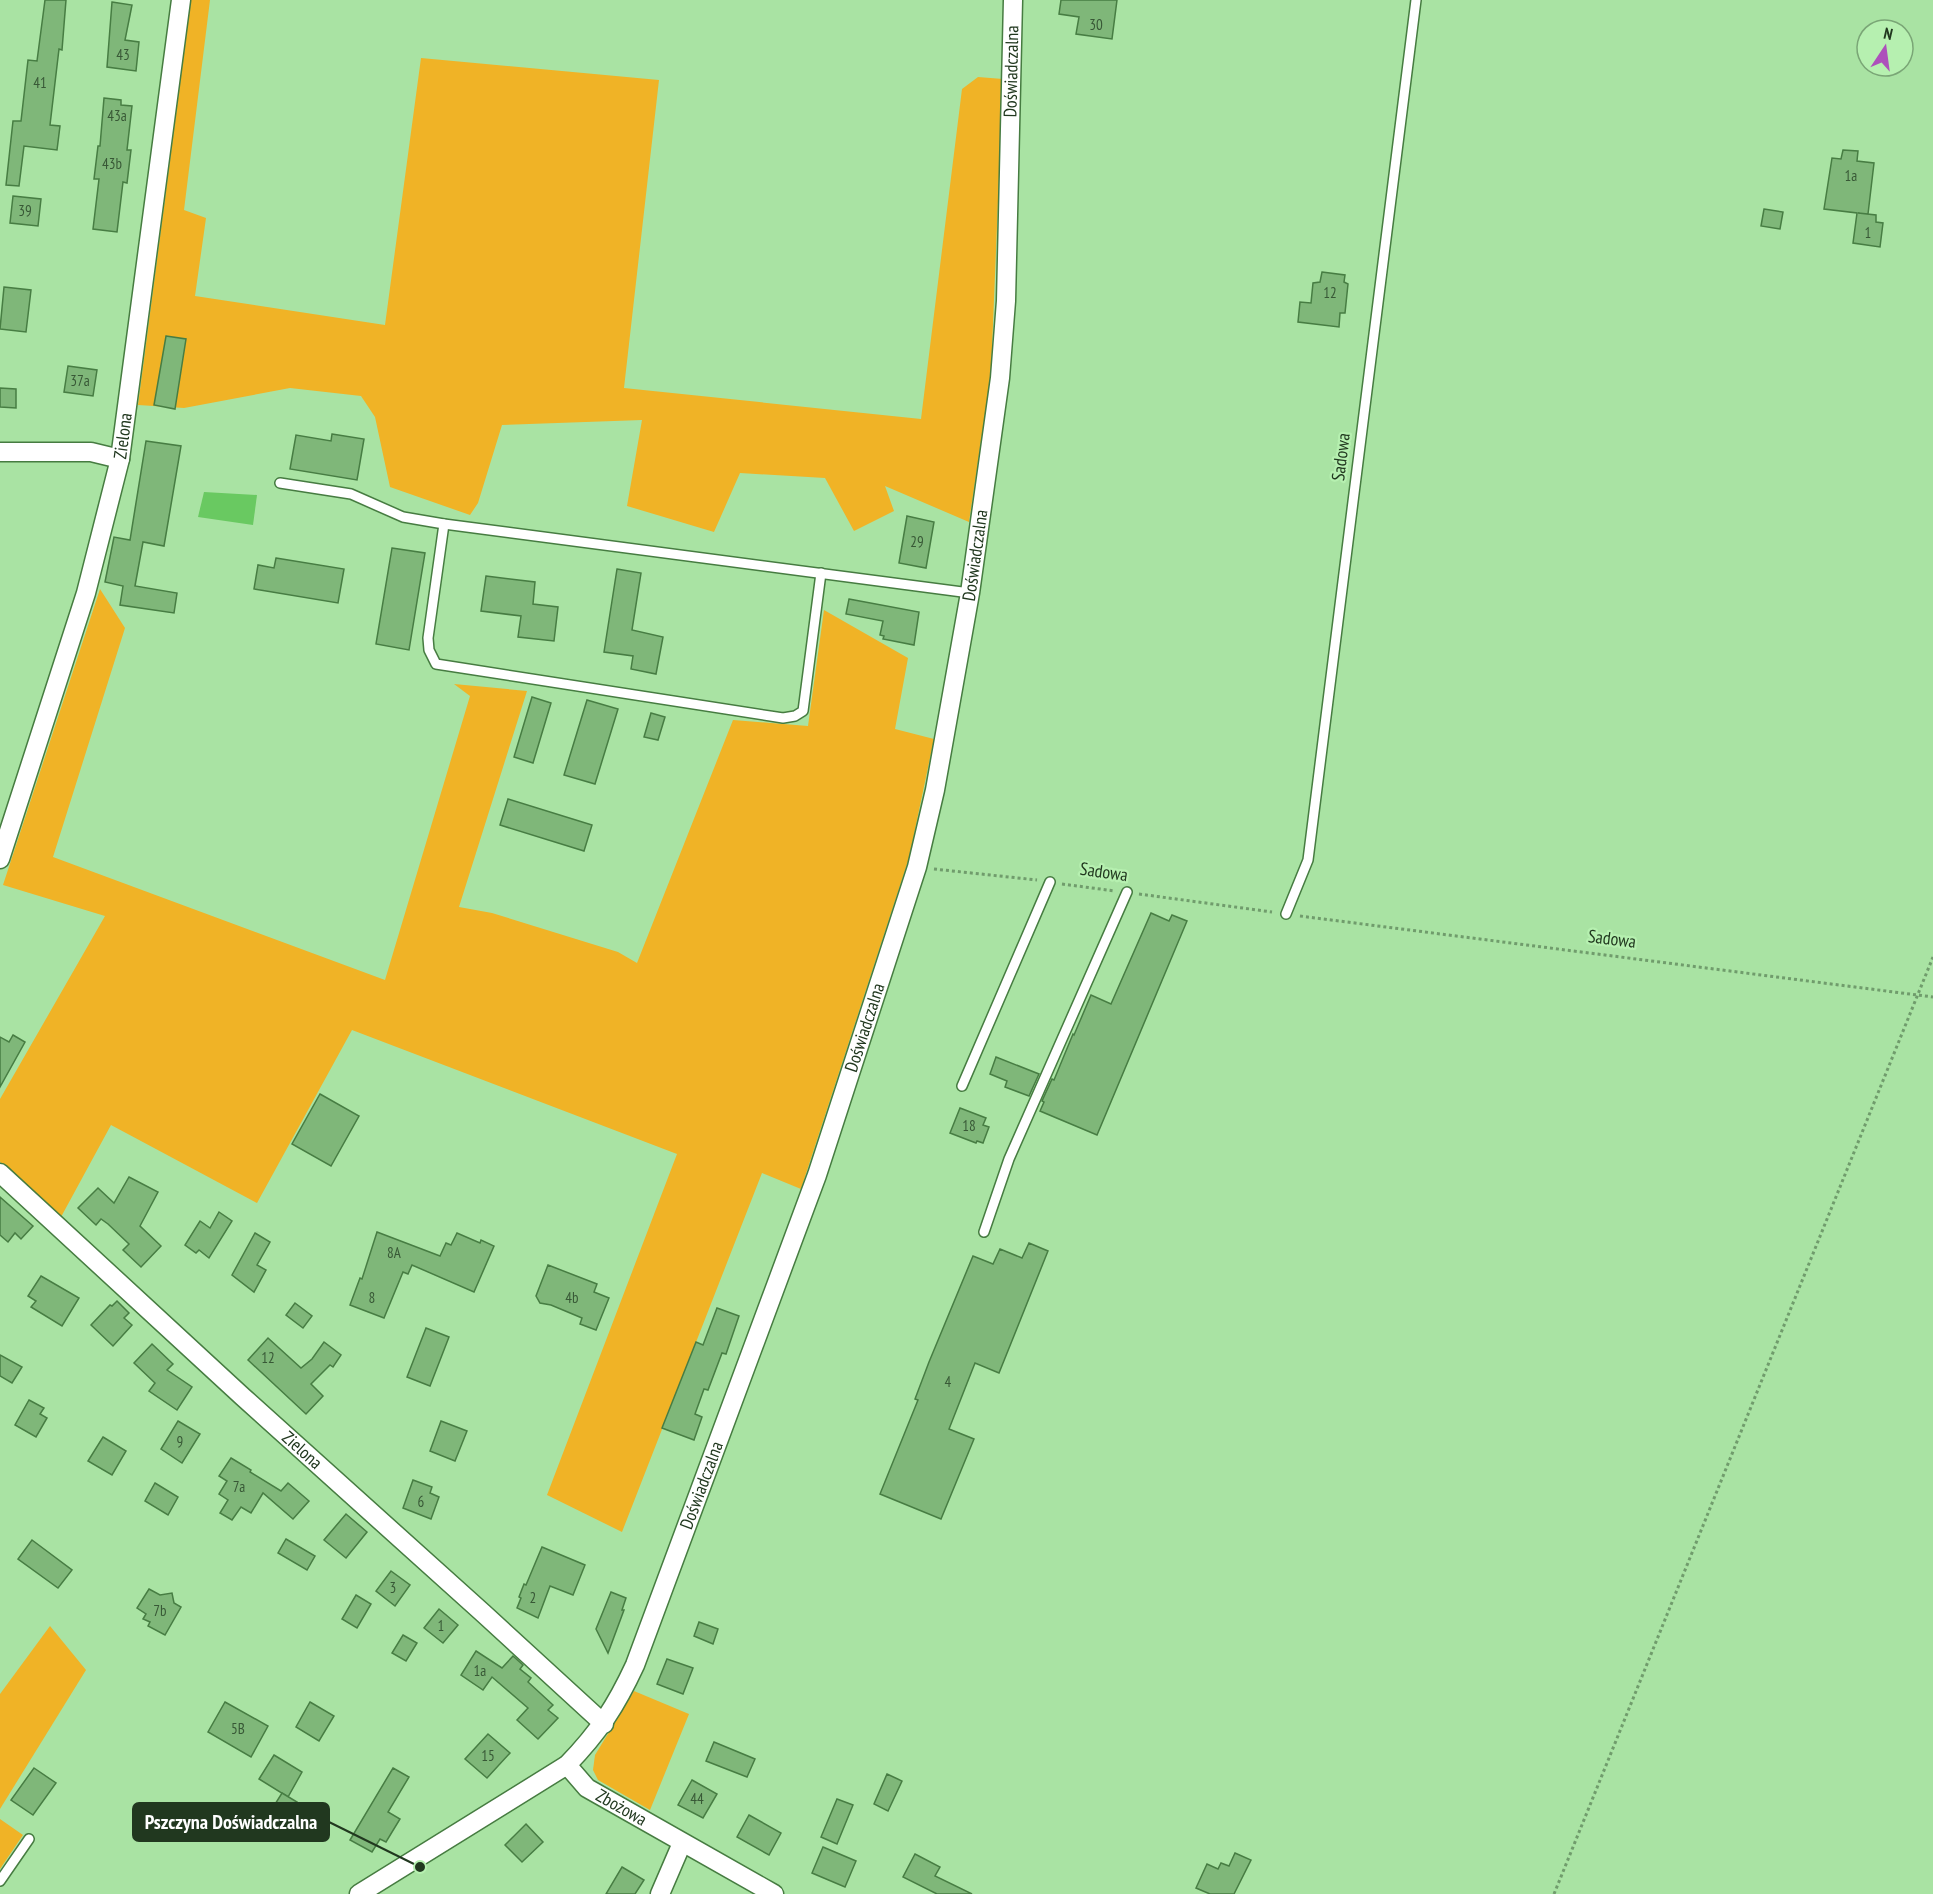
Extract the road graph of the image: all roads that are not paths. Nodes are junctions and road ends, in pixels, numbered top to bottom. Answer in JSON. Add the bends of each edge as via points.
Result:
{"nodes":[{"id":1,"x":181,"y":0,"type":"edge"},
{"id":2,"x":1013,"y":0,"type":"edge"},
{"id":3,"x":1416,"y":0,"type":"edge"},
{"id":4,"x":0,"y":452,"type":"edge"},
{"id":5,"x":120,"y":459,"type":"junction"},
{"id":6,"x":280,"y":483,"type":"dead end"},
{"id":7,"x":444,"y":524,"type":"junction"},
{"id":8,"x":821,"y":573,"type":"junction"},
{"id":9,"x":970,"y":593,"type":"junction"},
{"id":10,"x":0,"y":859,"type":"edge"},
{"id":11,"x":1050,"y":882,"type":"road end"},
{"id":12,"x":1127,"y":892,"type":"road end"},
{"id":13,"x":1286,"y":914,"type":"road end"},
{"id":14,"x":962,"y":1086,"type":"dead end"},
{"id":15,"x":0,"y":1173,"type":"edge"},
{"id":16,"x":984,"y":1232,"type":"dead end"},
{"id":17,"x":604,"y":1724,"type":"junction"},
{"id":18,"x":567,"y":1765,"type":"junction"},
{"id":19,"x":29,"y":1839,"type":"dead end"},
{"id":20,"x":682,"y":1843,"type":"junction"},
{"id":21,"x":0,"y":1881,"type":"edge"},
{"id":22,"x":358,"y":1894,"type":"edge"},
{"id":23,"x":660,"y":1894,"type":"edge"},
{"id":24,"x":774,"y":1894,"type":"edge"}],
"edges":[{"from":1,"to":5,"type":"street","name":"Zielona"},
{"from":2,"to":9,"type":"street","name":"Doświadczalna","via":[[1006,301],[1000,378]]},
{"from":3,"to":13,"type":"lane","name":"Sadowa","via":[[1308,861]]},
{"from":4,"to":5,"type":"street","via":[[91,452]]},
{"from":5,"to":10,"type":"street","name":"Zielona","via":[[86,593]]},
{"from":6,"to":7,"type":"lane","via":[[351,494],[403,517]]},
{"from":7,"to":8,"type":"lane"},
{"from":7,"to":8,"type":"lane","via":[[428,639],[436,664],[783,718],[795,717],[802,711]]},
{"from":8,"to":9,"type":"lane"},
{"from":9,"to":17,"type":"street","name":"Doświadczalna","via":[[935,790],[917,867],[817,1175],[635,1665]]},
{"from":11,"to":14,"type":"lane"},
{"from":12,"to":16,"type":"lane","via":[[1009,1159]]},
{"from":15,"to":17,"type":"street","name":"Zielona"},
{"from":17,"to":18,"type":"street","name":"Doświadczalna"},
{"from":18,"to":20,"type":"street","name":"Zbożowa","via":[[587,1788]]},
{"from":18,"to":22,"type":"street","name":"Doświadczalna"},
{"from":19,"to":21,"type":"lane"},
{"from":20,"to":23,"type":"street"},
{"from":20,"to":24,"type":"street","name":"Zbożowa"}]}
